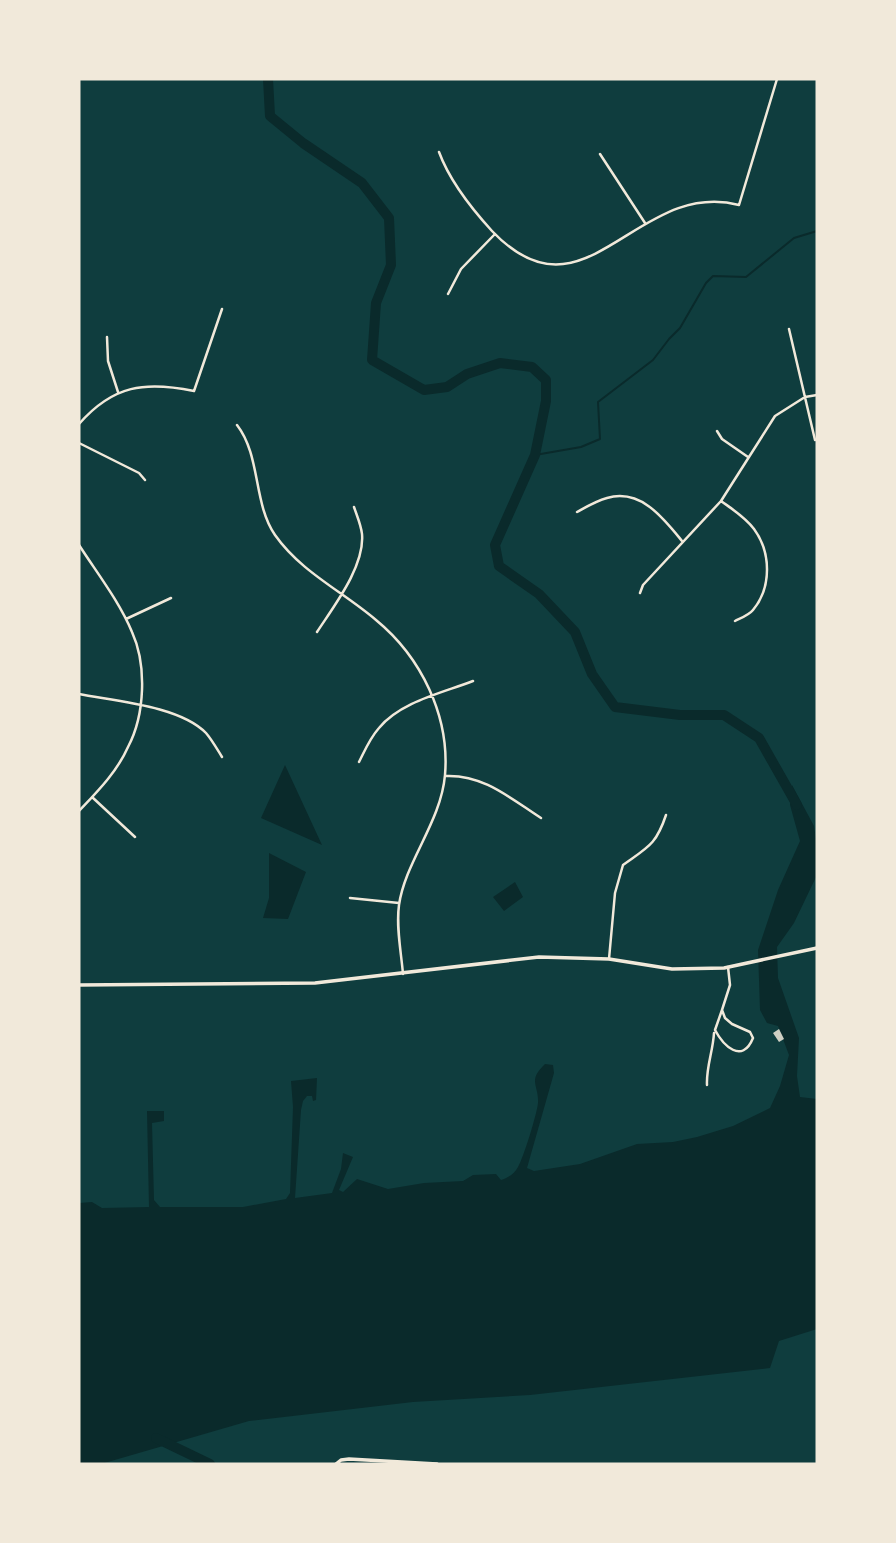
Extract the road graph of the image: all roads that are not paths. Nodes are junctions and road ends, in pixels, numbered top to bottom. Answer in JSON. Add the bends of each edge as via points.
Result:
{"nodes":[{"id":1,"x":777,"y":79,"type":"edge"},
{"id":2,"x":439,"y":152,"type":"dead end"},
{"id":3,"x":600,"y":154,"type":"dead end"},
{"id":4,"x":645,"y":223,"type":"junction"},
{"id":5,"x":495,"y":234,"type":"junction"},
{"id":6,"x":448,"y":294,"type":"dead end"},
{"id":7,"x":222,"y":309,"type":"dead end"},
{"id":8,"x":789,"y":329,"type":"dead end"},
{"id":9,"x":107,"y":337,"type":"dead end"},
{"id":10,"x":118,"y":392,"type":"junction"},
{"id":11,"x":817,"y":395,"type":"edge"},
{"id":12,"x":805,"y":397,"type":"junction"},
{"id":13,"x":79,"y":424,"type":"edge"},
{"id":14,"x":237,"y":425,"type":"dead end"},
{"id":15,"x":717,"y":431,"type":"dead end"},
{"id":16,"x":815,"y":440,"type":"dead end"},
{"id":17,"x":79,"y":443,"type":"edge"},
{"id":18,"x":748,"y":457,"type":"junction"},
{"id":19,"x":145,"y":480,"type":"dead end"},
{"id":20,"x":721,"y":500,"type":"junction"},
{"id":21,"x":354,"y":507,"type":"dead end"},
{"id":22,"x":577,"y":512,"type":"dead end"},
{"id":23,"x":682,"y":541,"type":"junction"},
{"id":24,"x":79,"y":545,"type":"edge"},
{"id":25,"x":640,"y":593,"type":"dead end"},
{"id":26,"x":342,"y":594,"type":"junction"},
{"id":27,"x":170,"y":598,"type":"dead end"},
{"id":28,"x":126,"y":619,"type":"junction"},
{"id":29,"x":735,"y":621,"type":"dead end"},
{"id":30,"x":317,"y":632,"type":"dead end"},
{"id":31,"x":473,"y":681,"type":"dead end"},
{"id":32,"x":79,"y":694,"type":"edge"},
{"id":33,"x":432,"y":697,"type":"junction"},
{"id":34,"x":139,"y":706,"type":"junction"},
{"id":35,"x":222,"y":757,"type":"dead end"},
{"id":36,"x":359,"y":762,"type":"dead end"},
{"id":37,"x":445,"y":776,"type":"junction"},
{"id":38,"x":92,"y":797,"type":"junction"},
{"id":39,"x":79,"y":811,"type":"edge"},
{"id":40,"x":666,"y":815,"type":"dead end"},
{"id":41,"x":541,"y":818,"type":"dead end"},
{"id":42,"x":135,"y":837,"type":"dead end"},
{"id":43,"x":350,"y":898,"type":"dead end"},
{"id":44,"x":399,"y":903,"type":"junction"},
{"id":45,"x":817,"y":948,"type":"edge"},
{"id":46,"x":609,"y":959,"type":"junction"},
{"id":47,"x":728,"y":967,"type":"junction"},
{"id":48,"x":403,"y":974,"type":"junction"},
{"id":49,"x":79,"y":985,"type":"edge"},
{"id":50,"x":722,"y":1010,"type":"junction"},
{"id":51,"x":715,"y":1030,"type":"junction"},
{"id":52,"x":707,"y":1085,"type":"dead end"},
{"id":53,"x":336,"y":1464,"type":"edge"},
{"id":54,"x":437,"y":1464,"type":"edge"}],
"edges":[{"from":1,"to":4,"type":"street","via":[[739,205],[694,202]]},
{"from":2,"to":5,"type":"street","via":[[446,171]]},
{"from":3,"to":4,"type":"street"},
{"from":4,"to":5,"type":"street","via":[[590,257],[568,265],[530,260]]},
{"from":5,"to":6,"type":"street","via":[[461,269]]},
{"from":7,"to":10,"type":"street","via":[[194,391],[150,387]]},
{"from":8,"to":12,"type":"street"},
{"from":9,"to":10,"type":"street","via":[[108,360]]},
{"from":10,"to":13,"type":"street"},
{"from":11,"to":12,"type":"street"},
{"from":12,"to":16,"type":"street"},
{"from":12,"to":18,"type":"street","via":[[775,416]]},
{"from":14,"to":26,"type":"street","via":[[273,531],[293,557]]},
{"from":15,"to":18,"type":"street"},
{"from":17,"to":19,"type":"street"},
{"from":18,"to":20,"type":"street"},
{"from":20,"to":23,"type":"street"},
{"from":20,"to":29,"type":"street","via":[[756,531],[768,568],[763,593],[752,612]]},
{"from":21,"to":26,"type":"street","via":[[362,534],[361,552]]},
{"from":22,"to":23,"type":"street","via":[[605,498],[626,497],[658,512]]},
{"from":23,"to":25,"type":"street"},
{"from":24,"to":28,"type":"street"},
{"from":26,"to":30,"type":"street"},
{"from":26,"to":33,"type":"street","via":[[398,640]]},
{"from":27,"to":28,"type":"street"},
{"from":28,"to":34,"type":"street","via":[[141,661]]},
{"from":31,"to":33,"type":"street"},
{"from":32,"to":34,"type":"street"},
{"from":33,"to":36,"type":"street","via":[[383,722]]},
{"from":33,"to":37,"type":"street","via":[[443,736]]},
{"from":34,"to":35,"type":"street","via":[[168,712],[196,726]]},
{"from":34,"to":38,"type":"street","via":[[130,746]]},
{"from":37,"to":41,"type":"street","via":[[485,782]]},
{"from":37,"to":44,"type":"street"},
{"from":38,"to":39,"type":"street"},
{"from":38,"to":42,"type":"street"},
{"from":40,"to":46,"type":"street","via":[[648,848],[623,865],[615,893]]},
{"from":43,"to":44,"type":"street"},
{"from":44,"to":48,"type":"street"},
{"from":45,"to":47,"type":"street"},
{"from":46,"to":47,"type":"street","via":[[672,968]]},
{"from":46,"to":48,"type":"street","via":[[538,957]]},
{"from":47,"to":50,"type":"street","via":[[730,985]]},
{"from":48,"to":49,"type":"street","via":[[314,984]]},
{"from":50,"to":51,"type":"street"},
{"from":50,"to":51,"type":"street","via":[[725,1018],[753,1038],[744,1049],[733,1051],[722,1044]]},
{"from":51,"to":52,"type":"street"},
{"from":53,"to":54,"type":"street","via":[[344,1459]]}]}
